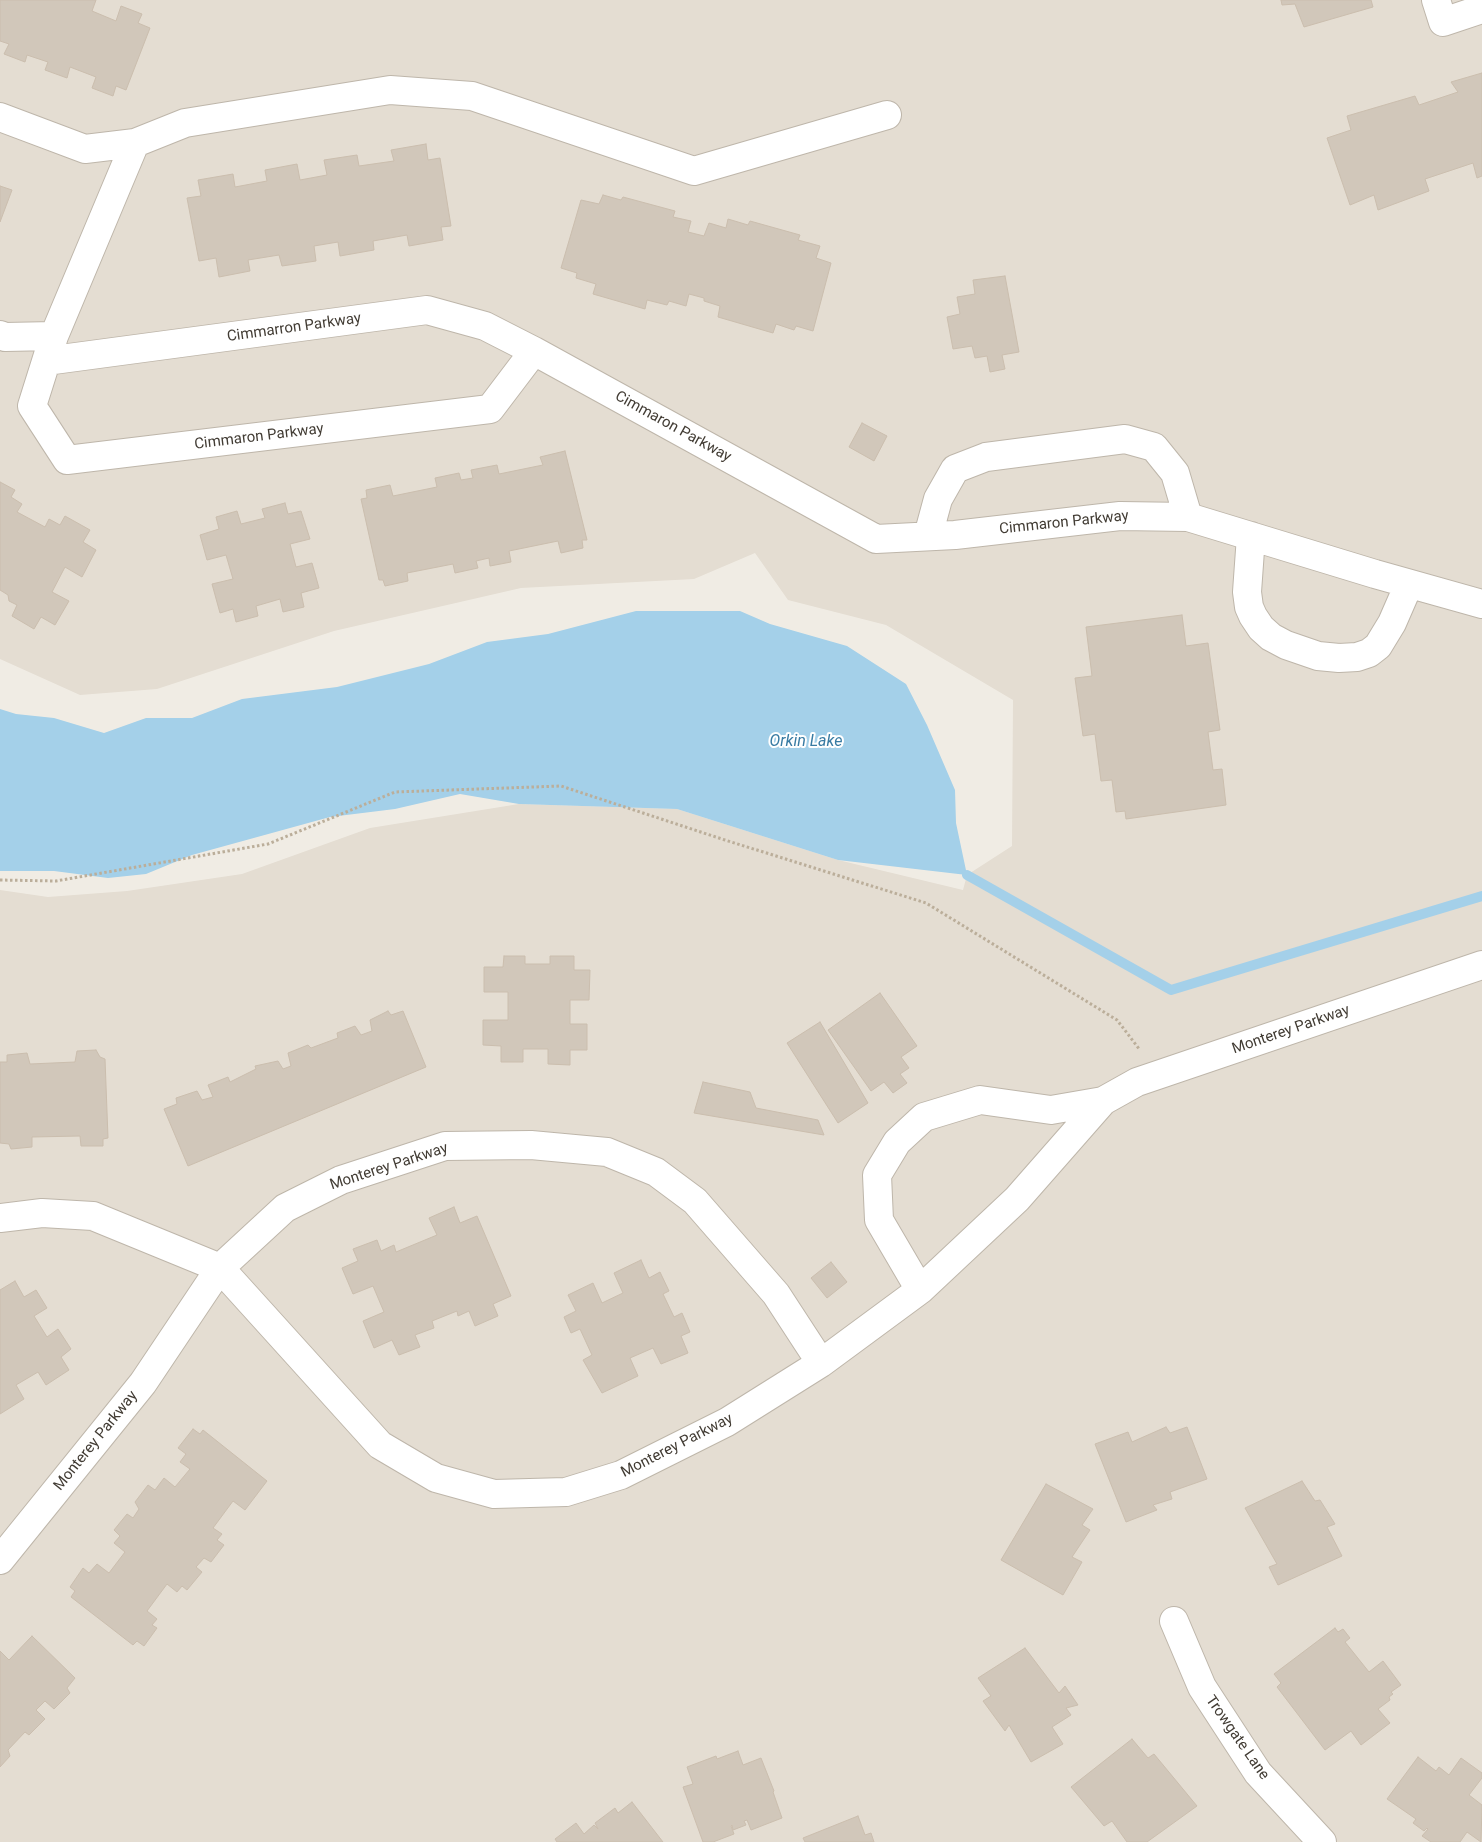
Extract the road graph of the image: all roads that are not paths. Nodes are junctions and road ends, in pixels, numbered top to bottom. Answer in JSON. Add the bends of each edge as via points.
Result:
{"nodes":[{"id":1,"x":1436,"y":0,"type":"edge"},
{"id":2,"x":1482,"y":9,"type":"edge"},
{"id":3,"x":887,"y":116,"type":"dead end"},
{"id":4,"x":0,"y":117,"type":"edge"},
{"id":5,"x":135,"y":143,"type":"junction"},
{"id":6,"x":0,"y":335,"type":"edge"},
{"id":7,"x":50,"y":348,"type":"junction"},
{"id":8,"x":534,"y":351,"type":"junction"},
{"id":9,"x":1188,"y":517,"type":"junction"},
{"id":10,"x":928,"y":536,"type":"junction"},
{"id":11,"x":1251,"y":536,"type":"junction"},
{"id":12,"x":1409,"y":584,"type":"junction"},
{"id":13,"x":1482,"y":604,"type":"edge"},
{"id":14,"x":1482,"y":965,"type":"edge"},
{"id":15,"x":1103,"y":1101,"type":"junction"},
{"id":16,"x":0,"y":1218,"type":"edge"},
{"id":17,"x":220,"y":1268,"type":"junction"},
{"id":18,"x":920,"y":1290,"type":"junction"},
{"id":19,"x":821,"y":1363,"type":"junction"},
{"id":20,"x":0,"y":1560,"type":"edge"},
{"id":21,"x":1174,"y":1621,"type":"dead end"},
{"id":22,"x":1322,"y":1842,"type":"edge"}],
"edges":[{"from":1,"to":2,"type":"street","via":[[1443,22]]},
{"from":3,"to":5,"type":"street","via":[[694,171],[472,96],[390,90],[185,123]]},
{"from":4,"to":5,"type":"street","via":[[85,149]]},
{"from":5,"to":7,"type":"street"},
{"from":6,"to":7,"type":"street"},
{"from":7,"to":8,"type":"street","name":"Cimmarron Parkway","via":[[427,310],[485,326]]},
{"from":7,"to":8,"type":"street","name":"Cimmaron Parkway","via":[[32,406],[66,460],[490,410]]},
{"from":8,"to":10,"type":"street","name":"Cimmaron Parkway","via":[[876,538]]},
{"from":9,"to":10,"type":"street","name":"Cimmaron Parkway","via":[[1120,516]]},
{"from":9,"to":10,"type":"street","via":[[1174,473],[1154,448],[1125,439],[986,457],[955,469],[938,499]]},
{"from":9,"to":11,"type":"street","name":"Cimmaron Parkway"},
{"from":11,"to":12,"type":"street","name":"Cimmaron Parkway"},
{"from":11,"to":12,"type":"street","via":[[1247,592],[1253,616],[1271,637],[1318,656],[1357,657],[1378,646]]},
{"from":12,"to":13,"type":"street","name":"Cimmaron Parkway"},
{"from":14,"to":15,"type":"street","name":"Monterey Parkway","via":[[1137,1082]]},
{"from":15,"to":18,"type":"street","name":"Monterey Parkway","via":[[1017,1199]]},
{"from":15,"to":18,"type":"street","name":"Monterey Parkway","via":[[1051,1110],[980,1100],[924,1117],[897,1142],[877,1175],[879,1220]]},
{"from":16,"to":17,"type":"street","name":"Monterey Parkway","via":[[42,1213],[93,1216]]},
{"from":17,"to":19,"type":"street","name":"Monterey Parkway","via":[[380,1445],[436,1478],[494,1494],[566,1492],[621,1475],[726,1422]]},
{"from":17,"to":19,"type":"street","name":"Monterey Parkway","via":[[285,1208],[341,1180],[445,1146],[531,1145],[607,1152],[656,1172],[695,1201],[776,1294]]},
{"from":17,"to":20,"type":"street","name":"Monterey Parkway","via":[[143,1383]]},
{"from":18,"to":19,"type":"street","name":"Monterey Parkway"},
{"from":21,"to":22,"type":"street","name":"Trowgate Lane","via":[[1202,1687],[1258,1774]]}]}
